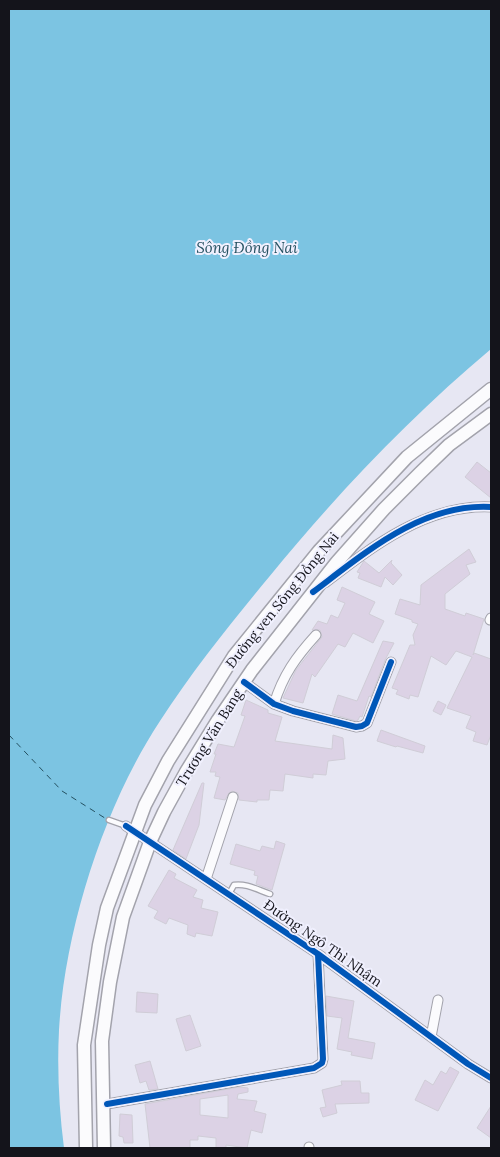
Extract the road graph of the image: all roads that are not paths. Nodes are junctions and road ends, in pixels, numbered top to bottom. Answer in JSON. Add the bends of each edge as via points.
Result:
{"nodes":[{"id":1,"x":491,"y":389,"type":"edge"},
{"id":2,"x":491,"y":414,"type":"edge"},
{"id":3,"x":491,"y":507,"type":"edge"},
{"id":4,"x":313,"y":592,"type":"junction"},
{"id":5,"x":316,"y":635,"type":"dead end"},
{"id":6,"x":391,"y":662,"type":"dead end"},
{"id":7,"x":244,"y":682,"type":"junction"},
{"id":8,"x":274,"y":704,"type":"junction"},
{"id":9,"x":234,"y":798,"type":"dead end"},
{"id":10,"x":109,"y":820,"type":"dead end"},
{"id":11,"x":133,"y":830,"type":"junction"},
{"id":12,"x":150,"y":842,"type":"junction"},
{"id":13,"x":206,"y":879,"type":"junction"},
{"id":14,"x":229,"y":894,"type":"junction"},
{"id":15,"x":270,"y":894,"type":"dead end"},
{"id":16,"x":318,"y":954,"type":"junction"},
{"id":17,"x":438,"y":1000,"type":"dead end"},
{"id":18,"x":431,"y":1037,"type":"junction"},
{"id":19,"x":491,"y":1078,"type":"edge"},
{"id":20,"x":106,"y":1104,"type":"dead end"},
{"id":21,"x":86,"y":1148,"type":"edge"},
{"id":22,"x":104,"y":1148,"type":"edge"}],
"edges":[{"from":1,"to":11,"type":"main road","name":"Đường ven Sông Đồng Nai","via":[[407,457],[319,550],[234,656],[168,761]]},
{"from":2,"to":4,"type":"main road","name":"Trương Văn Bang","via":[[449,445],[402,491]]},
{"from":3,"to":4,"type":"street","via":[[456,509],[419,521],[364,553]]},
{"from":4,"to":7,"type":"main road","name":"Trương Văn Bang"},
{"from":5,"to":8,"type":"street","via":[[287,671]]},
{"from":6,"to":8,"type":"street","via":[[367,722],[362,726],[337,723]]},
{"from":7,"to":8,"type":"street"},
{"from":7,"to":12,"type":"main road","name":"Trương Văn Bang","via":[[186,772]]},
{"from":9,"to":13,"type":"street"},
{"from":10,"to":11,"type":"lane"},
{"from":11,"to":12,"type":"street","name":"Đường Ngô Thì Nhậm"},
{"from":11,"to":21,"type":"main road","name":"Đường ven Sông Đồng Nai","via":[[107,908],[90,1000],[84,1045]]},
{"from":12,"to":13,"type":"street","name":"Đường Ngô Thì Nhậm"},
{"from":12,"to":22,"type":"main road","name":"Trương Văn Bang","via":[[124,917],[110,982],[102,1040]]},
{"from":13,"to":14,"type":"street","name":"Đường Ngô Thì Nhậm"},
{"from":14,"to":15,"type":"lane","via":[[234,885]]},
{"from":14,"to":16,"type":"street","name":"Đường Ngô Thì Nhậm"},
{"from":16,"to":18,"type":"street","name":"Đường Ngô Thì Nhậm"},
{"from":16,"to":20,"type":"street","via":[[322,1063],[314,1068]]},
{"from":17,"to":18,"type":"street"},
{"from":18,"to":19,"type":"street","name":"Đường Ngô Thì Nhậm"}]}
